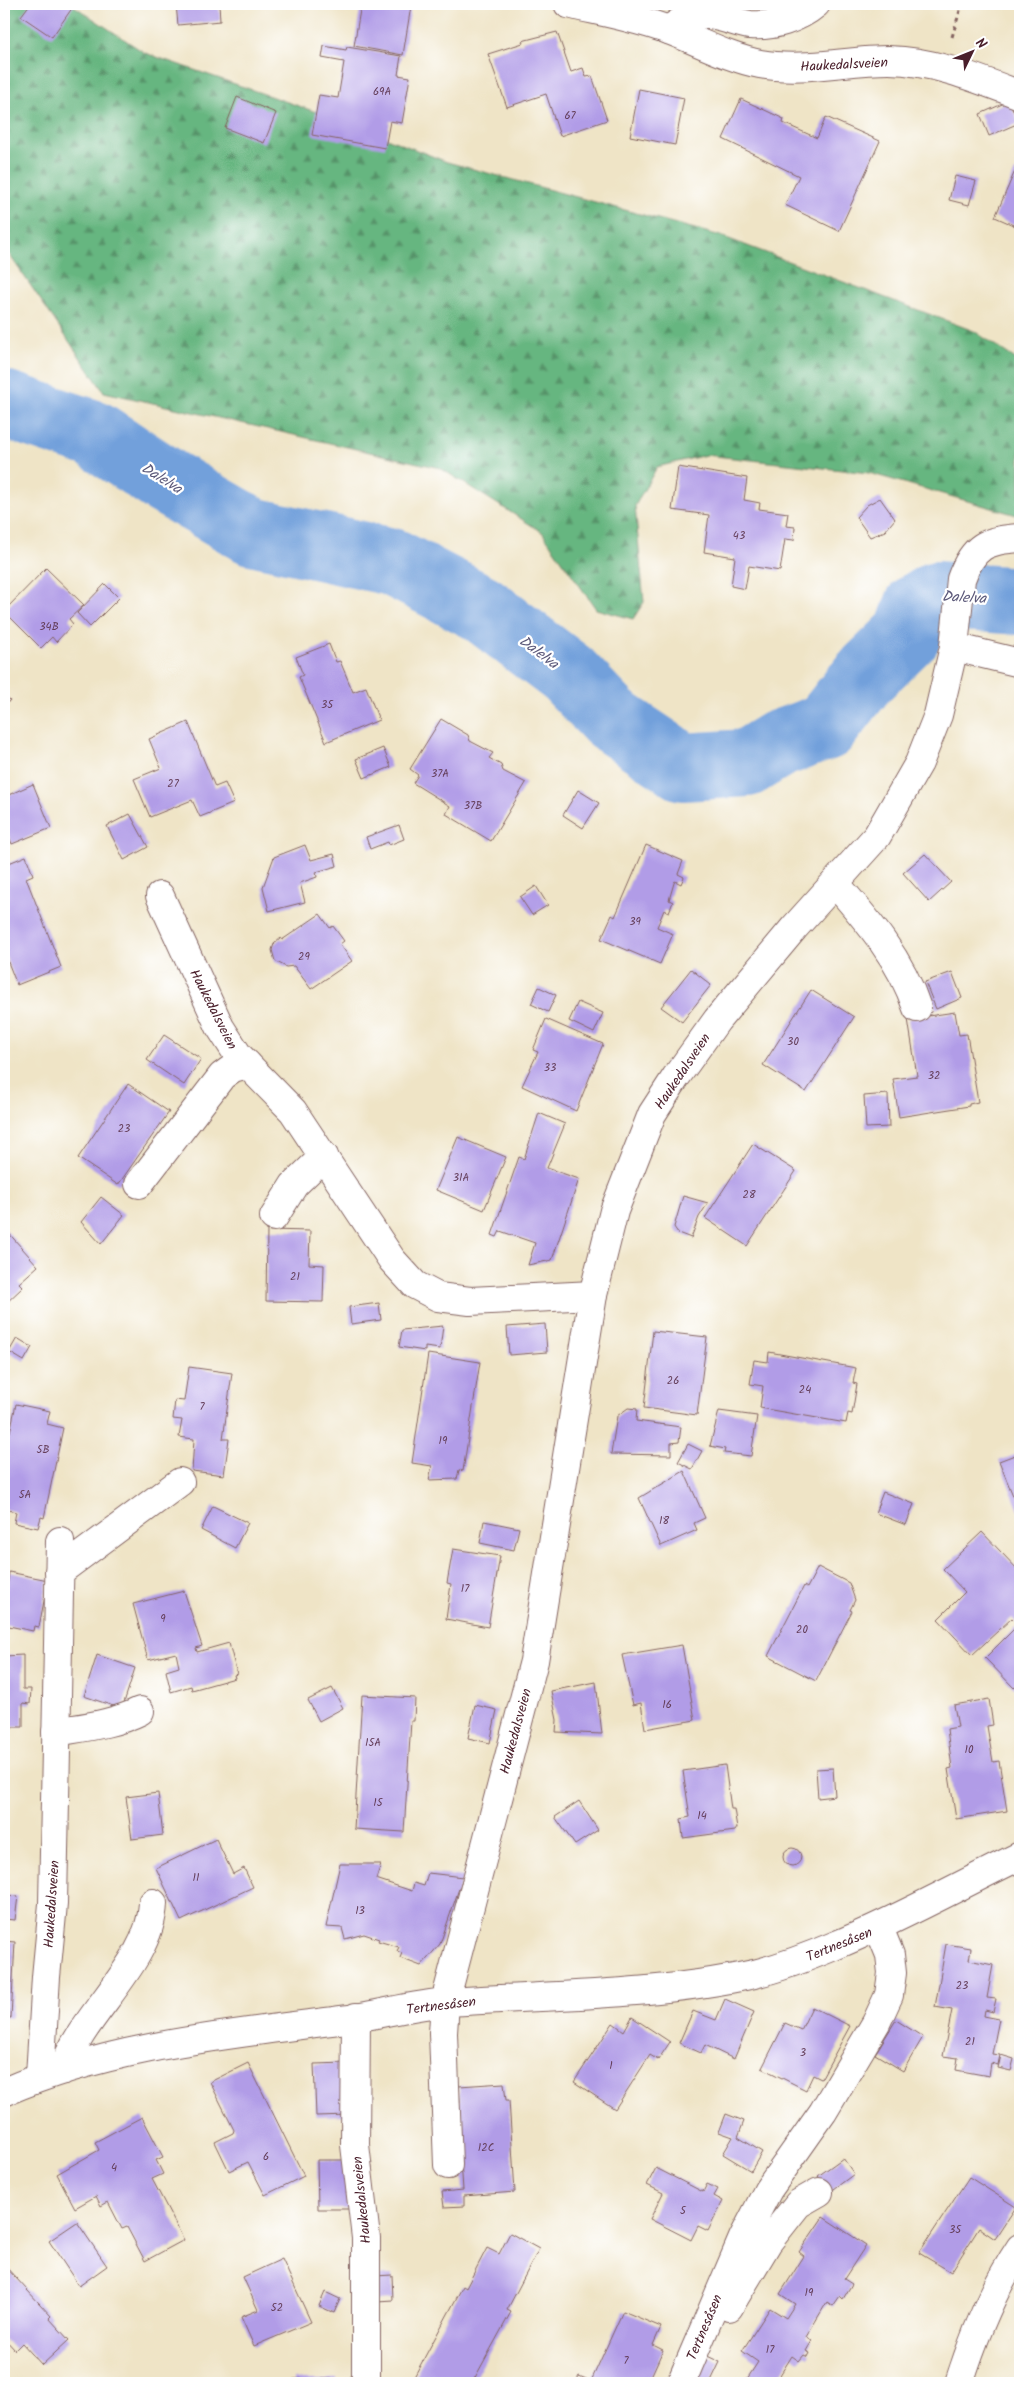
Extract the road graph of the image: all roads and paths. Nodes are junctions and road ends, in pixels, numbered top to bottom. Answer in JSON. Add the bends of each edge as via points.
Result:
{"nodes":[{"id":1,"x":568,"y":4,"type":"edge"},
{"id":2,"x":816,"y":4,"type":"edge"},
{"id":3,"x":592,"y":7,"type":"edge"},
{"id":4,"x":669,"y":30,"type":"junction"},
{"id":5,"x":1020,"y":95,"type":"edge"},
{"id":6,"x":1020,"y":538,"type":"edge"},
{"id":7,"x":954,"y":648,"type":"junction"},
{"id":8,"x":1020,"y":663,"type":"edge"},
{"id":9,"x":835,"y":884,"type":"junction"},
{"id":10,"x":160,"y":896,"type":"dead end"},
{"id":11,"x":917,"y":1008,"type":"dead end"},
{"id":12,"x":247,"y":1064,"type":"junction"},
{"id":13,"x":324,"y":1156,"type":"junction"},
{"id":14,"x":139,"y":1184,"type":"dead end"},
{"id":15,"x":274,"y":1216,"type":"dead end"},
{"id":16,"x":593,"y":1295,"type":"junction"},
{"id":17,"x":180,"y":1482,"type":"dead end"},
{"id":18,"x":60,"y":1541,"type":"dead end"},
{"id":19,"x":59,"y":1572,"type":"junction"},
{"id":20,"x":140,"y":1711,"type":"dead end"},
{"id":21,"x":56,"y":1732,"type":"junction"},
{"id":22,"x":1020,"y":1856,"type":"edge"},
{"id":23,"x":154,"y":1903,"type":"dead end"},
{"id":24,"x":879,"y":1928,"type":"junction"},
{"id":25,"x":445,"y":2002,"type":"junction"},
{"id":26,"x":356,"y":2017,"type":"junction"},
{"id":27,"x":52,"y":2073,"type":"junction"},
{"id":28,"x":4,"y":2092,"type":"edge"},
{"id":29,"x":448,"y":2165,"type":"dead end"},
{"id":30,"x":819,"y":2192,"type":"dead end"},
{"id":31,"x":1020,"y":2248,"type":"edge"},
{"id":32,"x":705,"y":2324,"type":"junction"},
{"id":33,"x":364,"y":2383,"type":"edge"},
{"id":34,"x":681,"y":2383,"type":"edge"},
{"id":35,"x":959,"y":2383,"type":"edge"}],
"edges":[{"from":1,"to":3,"type":"street","name":"Haukedalsveien"},
{"from":2,"to":4,"type":"street","via":[[789,20],[773,24],[750,25],[701,14]]},
{"from":3,"to":4,"type":"street","name":"Haukedalsveien"},
{"from":4,"to":5,"type":"street","name":"Haukedalsveien","via":[[759,64],[795,67],[889,60],[917,63],[959,72]]},
{"from":6,"to":7,"type":"street","name":"Haukedalsveien","via":[[994,539],[975,552],[964,568]]},
{"from":7,"to":8,"type":"street"},
{"from":7,"to":9,"type":"street","name":"Haukedalsveien","via":[[938,715],[919,763],[877,836]]},
{"from":9,"to":11,"type":"street","via":[[890,951],[910,986]]},
{"from":9,"to":16,"type":"street","name":"Haukedalsveien","via":[[717,1020],[652,1114],[614,1212]]},
{"from":10,"to":12,"type":"street","name":"Haukedalsveien","via":[[220,1027]]},
{"from":12,"to":13,"type":"street","name":"Haukedalsveien","via":[[293,1111]]},
{"from":12,"to":14,"type":"street","via":[[222,1076]]},
{"from":13,"to":15,"type":"street","via":[[294,1185]]},
{"from":13,"to":16,"type":"street","name":"Haukedalsveien","via":[[392,1260],[415,1285],[438,1297],[470,1301]]},
{"from":16,"to":25,"type":"street","name":"Haukedalsveien","via":[[534,1661]]},
{"from":17,"to":19,"type":"street"},
{"from":18,"to":19,"type":"street","name":"Haukedalsveien"},
{"from":19,"to":21,"type":"street","name":"Haukedalsveien"},
{"from":20,"to":21,"type":"street","via":[[104,1723]]},
{"from":21,"to":27,"type":"street","name":"Haukedalsveien","via":[[53,1904],[44,1996]]},
{"from":22,"to":24,"type":"street","name":"Tertnesåsen"},
{"from":23,"to":27,"type":"street","via":[[153,1918],[144,1941]]},
{"from":24,"to":25,"type":"street","name":"Tertnesåsen","via":[[794,1962],[722,1980],[683,1986]]},
{"from":24,"to":32,"type":"street","name":"Tertnesåsen","via":[[890,1955],[889,1995],[876,2023],[822,2112],[768,2190]]},
{"from":25,"to":26,"type":"street","name":"Tertnesåsen"},
{"from":25,"to":29,"type":"street","name":"Haukedalsveien","via":[[443,2033]]},
{"from":26,"to":27,"type":"street","name":"Tertnesåsen","via":[[159,2046]]},
{"from":26,"to":33,"type":"street","name":"Haukedalsveien","via":[[355,2145],[366,2238]]},
{"from":27,"to":28,"type":"street","name":"Tertnesåsen"},
{"from":30,"to":32,"type":"street","via":[[798,2204],[768,2242],[729,2307]]},
{"from":31,"to":35,"type":"street","via":[[992,2296]]},
{"from":32,"to":34,"type":"street","name":"Tertnesåsen"}]}
